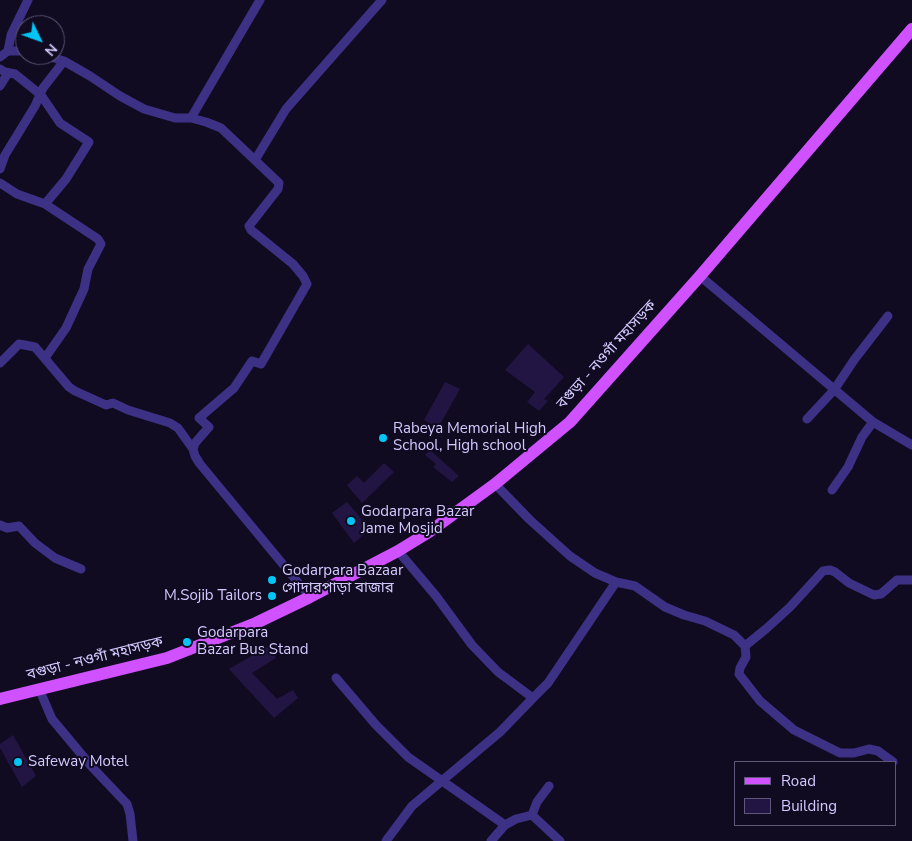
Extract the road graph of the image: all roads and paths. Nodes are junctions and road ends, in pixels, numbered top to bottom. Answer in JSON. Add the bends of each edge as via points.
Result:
{"nodes":[{"id":1,"x":28,"y":0,"type":"edge"},
{"id":2,"x":260,"y":0,"type":"edge"},
{"id":3,"x":382,"y":0,"type":"edge"},
{"id":4,"x":912,"y":29,"type":"edge"},
{"id":5,"x":4,"y":54,"type":"edge"},
{"id":6,"x":65,"y":62,"type":"edge"},
{"id":7,"x":61,"y":65,"type":"edge"},
{"id":8,"x":4,"y":71,"type":"edge"},
{"id":9,"x":0,"y":86,"type":"edge"},
{"id":10,"x":41,"y":95,"type":"junction"},
{"id":11,"x":191,"y":118,"type":"junction"},
{"id":12,"x":255,"y":160,"type":"junction"},
{"id":13,"x":0,"y":169,"type":"edge"},
{"id":14,"x":0,"y":183,"type":"edge"},
{"id":15,"x":45,"y":204,"type":"junction"},
{"id":16,"x":700,"y":276,"type":"junction"},
{"id":17,"x":888,"y":316,"type":"dead end"},
{"id":18,"x":45,"y":358,"type":"junction"},
{"id":19,"x":0,"y":363,"type":"edge"},
{"id":20,"x":834,"y":390,"type":"junction"},
{"id":21,"x":807,"y":419,"type":"dead end"},
{"id":22,"x":873,"y":422,"type":"junction"},
{"id":23,"x":912,"y":445,"type":"edge"},
{"id":24,"x":193,"y":449,"type":"junction"},
{"id":25,"x":495,"y":484,"type":"junction"},
{"id":26,"x":832,"y":490,"type":"dead end"},
{"id":27,"x":0,"y":525,"type":"edge"},
{"id":28,"x":398,"y":550,"type":"junction"},
{"id":29,"x":81,"y":569,"type":"dead end"},
{"id":30,"x":912,"y":580,"type":"edge"},
{"id":31,"x":616,"y":582,"type":"junction"},
{"id":32,"x":310,"y":597,"type":"junction"},
{"id":33,"x":745,"y":646,"type":"junction"},
{"id":34,"x":336,"y":678,"type":"dead end"},
{"id":35,"x":40,"y":691,"type":"junction"},
{"id":36,"x":533,"y":698,"type":"junction"},
{"id":37,"x":0,"y":699,"type":"edge"},
{"id":38,"x":892,"y":761,"type":"edge"},
{"id":39,"x":442,"y":780,"type":"junction"},
{"id":40,"x":549,"y":786,"type":"dead end"},
{"id":41,"x":532,"y":815,"type":"junction"},
{"id":42,"x":505,"y":825,"type":"junction"},
{"id":43,"x":133,"y":841,"type":"edge"},
{"id":44,"x":386,"y":841,"type":"edge"},
{"id":45,"x":491,"y":841,"type":"edge"},
{"id":46,"x":560,"y":841,"type":"edge"}],
"edges":[{"from":1,"to":5,"type":"street"},
{"from":2,"to":11,"type":"street"},
{"from":3,"to":12,"type":"street","via":[[286,109]]},
{"from":4,"to":16,"type":"main road","name":"বগুড়া - নওগাঁ মহাসড়ক"},
{"from":6,"to":11,"type":"street","via":[[144,109],[175,118]]},
{"from":7,"to":10,"type":"street"},
{"from":8,"to":9,"type":"street"},
{"from":8,"to":10,"type":"street","via":[[15,74]]},
{"from":10,"to":13,"type":"street"},
{"from":10,"to":15,"type":"street","via":[[60,123],[89,142]]},
{"from":11,"to":12,"type":"street","via":[[221,128]]},
{"from":12,"to":24,"type":"street","via":[[279,183],[278,189],[250,226],[251,230],[293,264],[307,284],[261,364],[252,362],[234,388],[199,418],[209,427]]},
{"from":14,"to":15,"type":"street","via":[[17,194]]},
{"from":15,"to":18,"type":"street","via":[[98,239],[100,244],[66,328]]},
{"from":16,"to":20,"type":"street"},
{"from":16,"to":25,"type":"main road","name":"বগুড়া - নওগাঁ মহাসড়ক","via":[[570,422]]},
{"from":17,"to":20,"type":"street"},
{"from":18,"to":19,"type":"street","via":[[35,347],[19,344]]},
{"from":18,"to":24,"type":"street","via":[[75,391],[106,405],[113,403],[170,423],[178,428]]},
{"from":20,"to":21,"type":"street"},
{"from":20,"to":22,"type":"street"},
{"from":22,"to":23,"type":"street"},
{"from":22,"to":26,"type":"street"},
{"from":24,"to":32,"type":"street","via":[[206,472]]},
{"from":25,"to":28,"type":"main road","name":"বগুড়া - নওগাঁ মহাসড়ক","via":[[429,532]]},
{"from":25,"to":31,"type":"street","via":[[570,556]]},
{"from":27,"to":29,"type":"street","via":[[7,528],[19,526],[35,544],[55,558]]},
{"from":28,"to":32,"type":"main road","name":"বগুড়া - নওগাঁ মহাসড়ক"},
{"from":28,"to":36,"type":"street","via":[[472,645],[498,672]]},
{"from":30,"to":33,"type":"street","via":[[897,580],[881,594],[874,595],[835,572],[824,571]]},
{"from":31,"to":33,"type":"street","via":[[634,586],[665,607],[734,635]]},
{"from":31,"to":36,"type":"street","via":[[548,683]]},
{"from":32,"to":35,"type":"main road","name":"বগুড়া - নওগাঁ মহাসড়ক","via":[[256,624],[167,658]]},
{"from":33,"to":38,"type":"street","via":[[746,657],[739,674],[760,701],[794,730],[840,753],[869,749]]},
{"from":34,"to":39,"type":"street","via":[[408,757]]},
{"from":35,"to":37,"type":"main road","name":"বগুড়া - নওগাঁ মহাসড়ক"},
{"from":35,"to":43,"type":"street","via":[[52,718],[126,804]]},
{"from":36,"to":39,"type":"street","via":[[500,732]]},
{"from":39,"to":42,"type":"street"},
{"from":39,"to":44,"type":"street","via":[[412,806]]},
{"from":40,"to":41,"type":"street"},
{"from":41,"to":42,"type":"street"},
{"from":41,"to":46,"type":"street"},
{"from":42,"to":45,"type":"street"}]}
